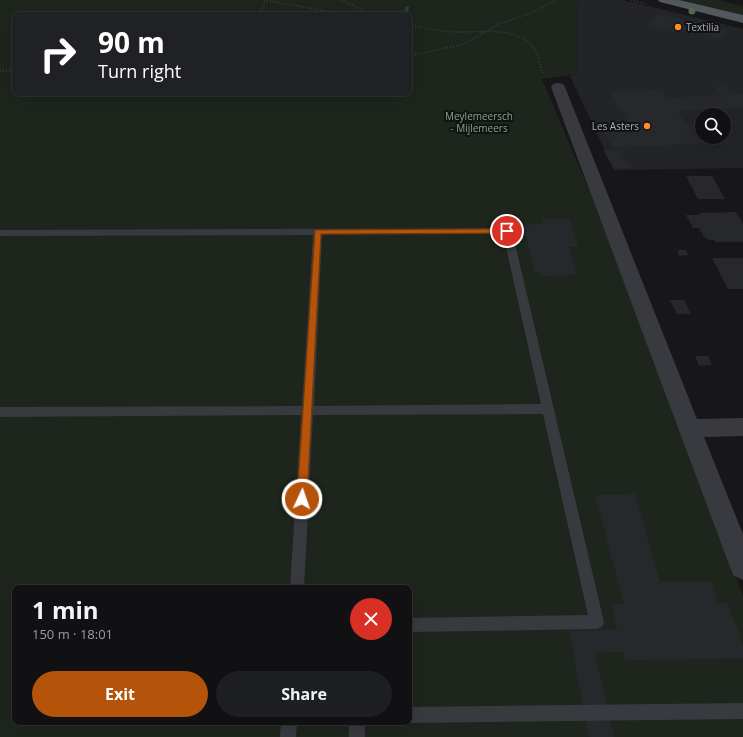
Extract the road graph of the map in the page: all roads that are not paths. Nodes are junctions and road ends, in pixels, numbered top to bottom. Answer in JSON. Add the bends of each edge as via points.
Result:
{"nodes":[{"id":1,"x":664,"y":0,"type":"edge"},
{"id":2,"x":743,"y":19,"type":"edge"},
{"id":3,"x":558,"y":86,"type":"road end"},
{"id":4,"x":318,"y":232,"type":"junction"},
{"id":5,"x":0,"y":233,"type":"edge"},
{"id":6,"x":548,"y":409,"type":"junction"},
{"id":7,"x":307,"y":410,"type":"junction"},
{"id":8,"x":0,"y":412,"type":"edge"},
{"id":9,"x":743,"y":427,"type":"edge"},
{"id":10,"x":689,"y":428,"type":"junction"},
{"id":11,"x":743,"y":567,"type":"edge"},
{"id":12,"x":297,"y":585,"type":"edge"},
{"id":13,"x":412,"y":625,"type":"edge"},
{"id":14,"x":743,"y":711,"type":"edge"},
{"id":15,"x":412,"y":715,"type":"edge"},
{"id":16,"x":289,"y":725,"type":"edge"},
{"id":17,"x":357,"y":725,"type":"edge"},
{"id":18,"x":288,"y":737,"type":"edge"},
{"id":19,"x":357,"y":737,"type":"edge"}],
"edges":[{"from":1,"to":2,"type":"main road"},
{"from":3,"to":10,"type":"street"},
{"from":4,"to":5,"type":"lane"},
{"from":4,"to":6,"type":"lane","via":[[507,231]]},
{"from":4,"to":7,"type":"lane"},
{"from":6,"to":7,"type":"lane"},
{"from":6,"to":13,"type":"lane","via":[[597,622]]},
{"from":7,"to":8,"type":"lane"},
{"from":7,"to":12,"type":"lane"},
{"from":9,"to":10,"type":"street"},
{"from":10,"to":11,"type":"street"},
{"from":14,"to":15,"type":"lane"},
{"from":16,"to":18,"type":"lane"},
{"from":17,"to":19,"type":"lane"}]}
